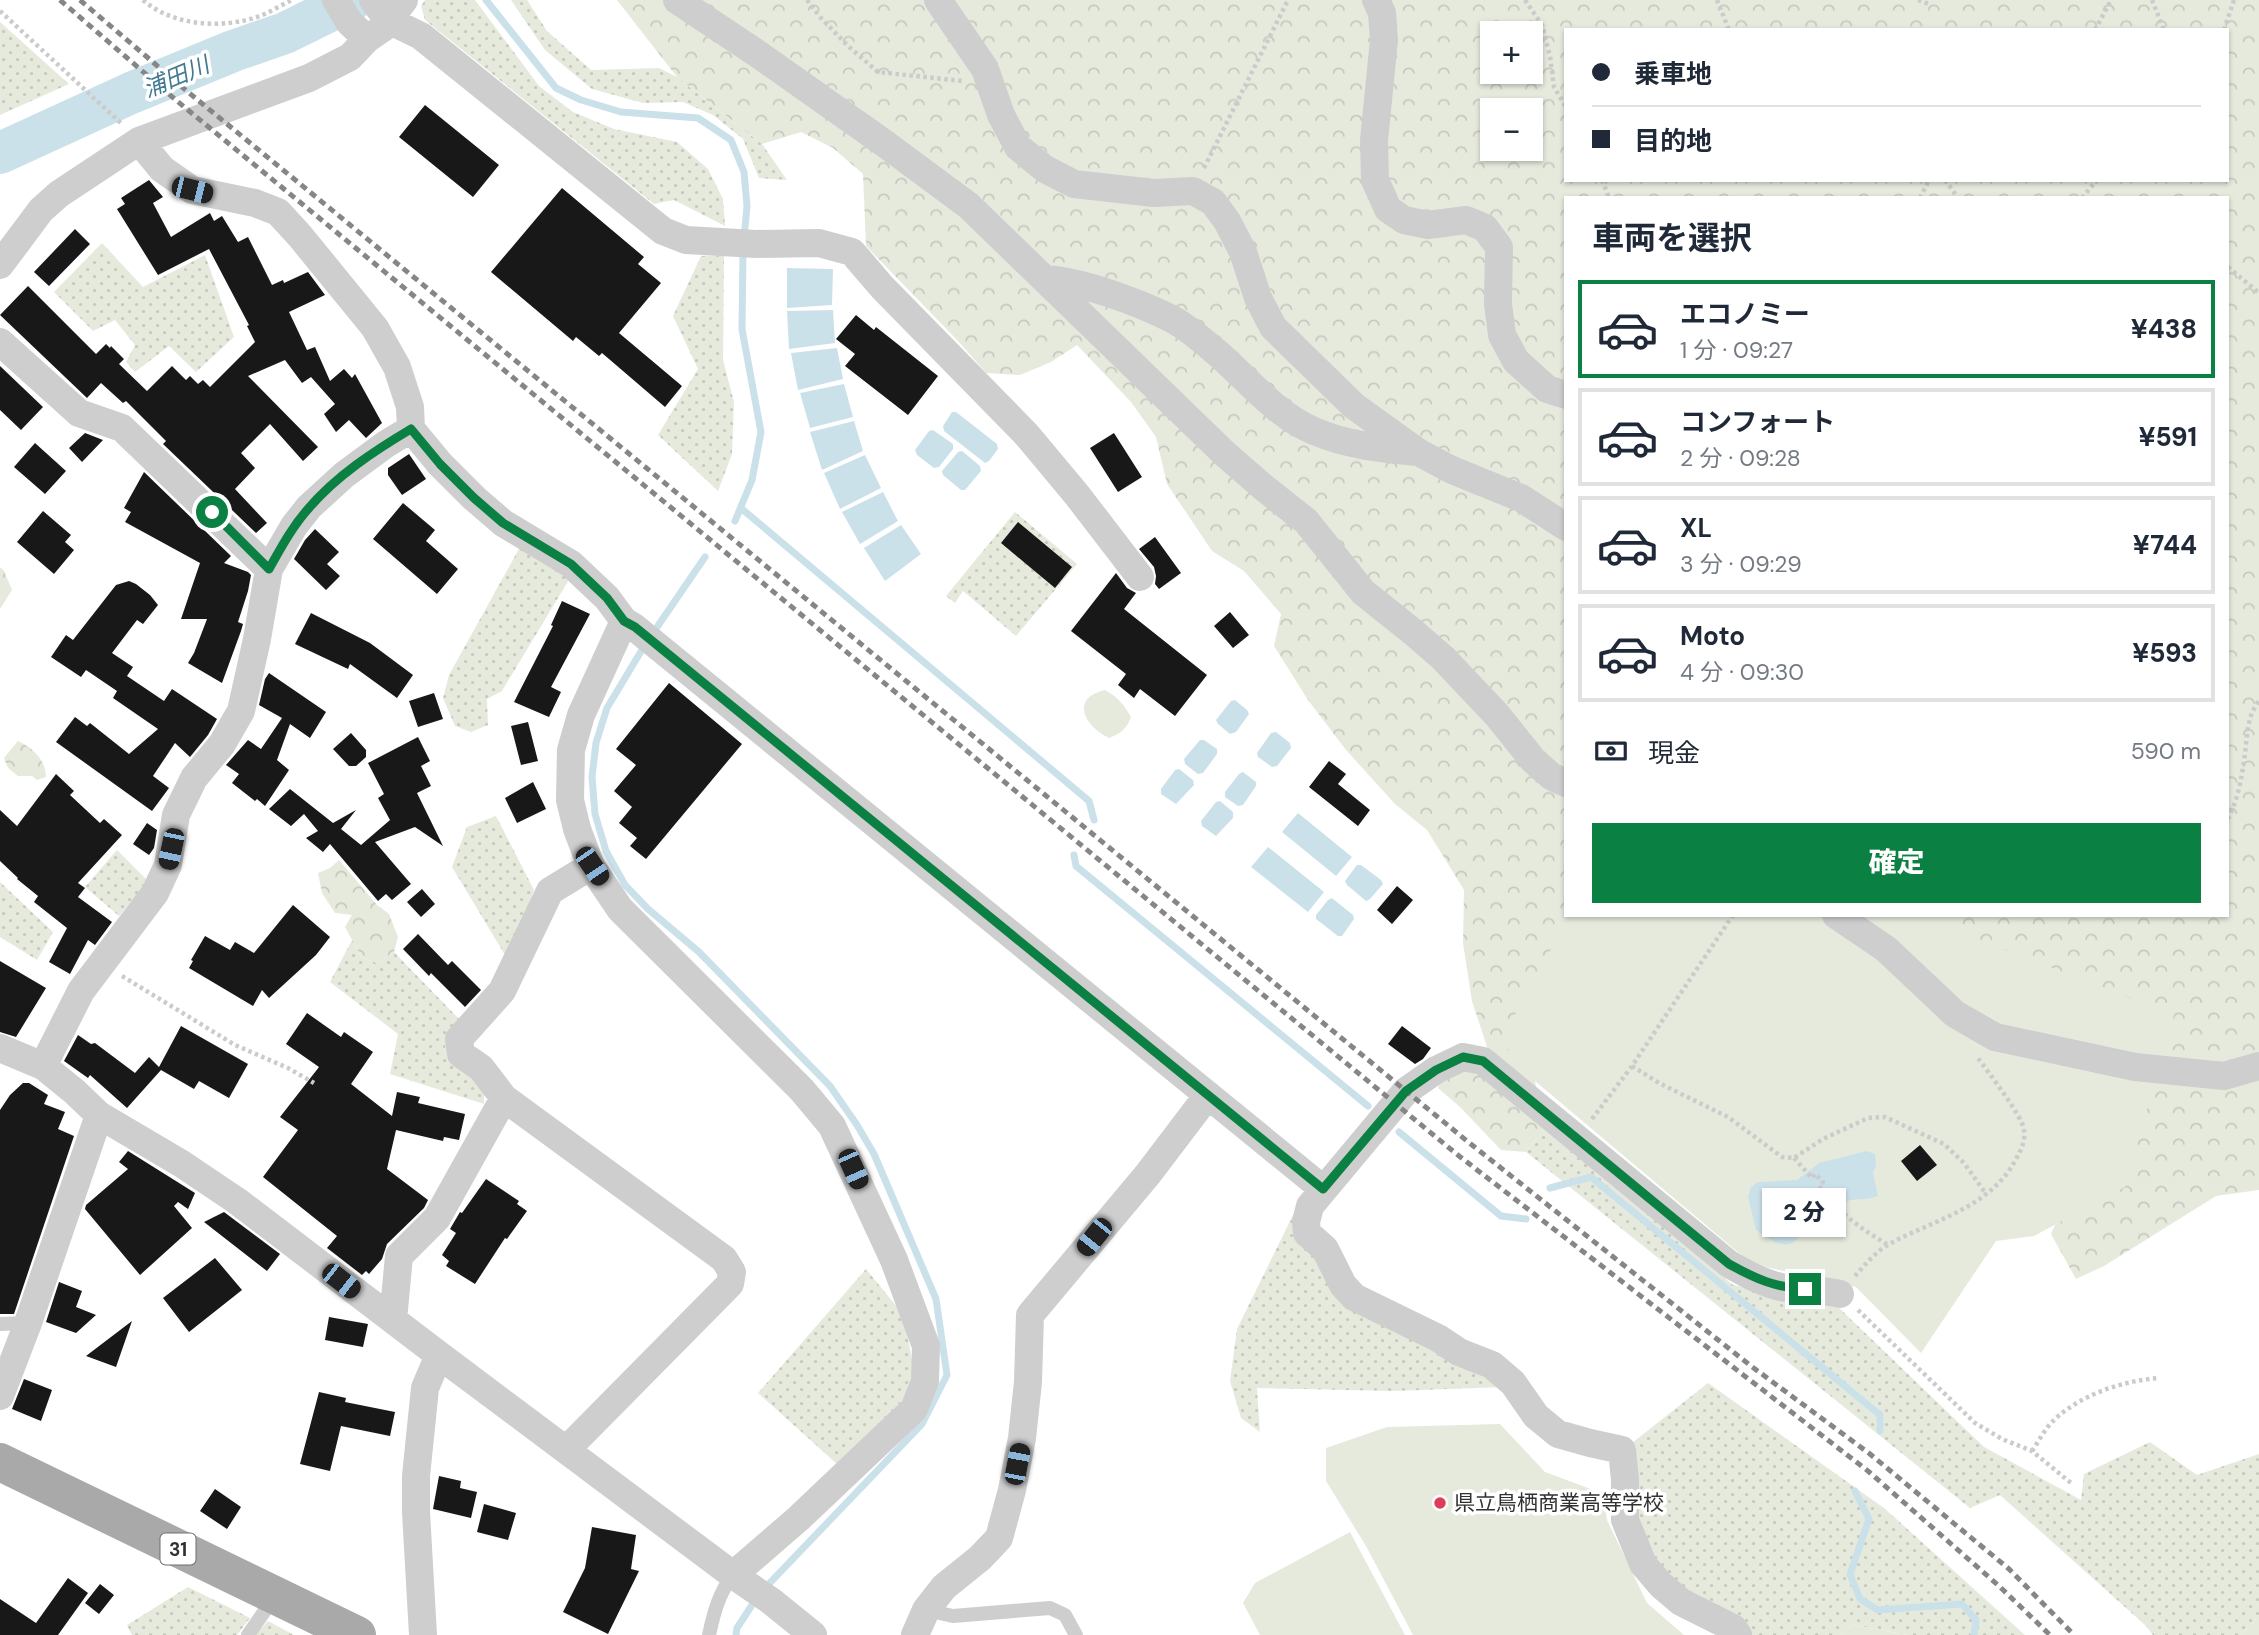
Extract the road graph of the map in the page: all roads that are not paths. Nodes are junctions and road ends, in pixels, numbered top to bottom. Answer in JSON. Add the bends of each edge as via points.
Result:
{"nodes":[{"id":1,"x":677,"y":0,"type":"edge"},
{"id":2,"x":938,"y":0,"type":"edge"},
{"id":3,"x":1376,"y":0,"type":"edge"},
{"id":4,"x":385,"y":5,"type":"edge"},
{"id":5,"x":351,"y":20,"type":"edge"},
{"id":6,"x":139,"y":141,"type":"junction"},
{"id":7,"x":0,"y":265,"type":"edge"},
{"id":8,"x":1046,"y":278,"type":"junction"},
{"id":9,"x":0,"y":342,"type":"edge"},
{"id":10,"x":1564,"y":394,"type":"edge"},
{"id":11,"x":411,"y":429,"type":"junction"},
{"id":12,"x":1418,"y":452,"type":"junction"},
{"id":13,"x":1564,"y":526,"type":"edge"},
{"id":14,"x":269,"y":569,"type":"junction"},
{"id":15,"x":1140,"y":577,"type":"dead end"},
{"id":16,"x":629,"y":624,"type":"junction"},
{"id":17,"x":1564,"y":782,"type":"edge"},
{"id":18,"x":592,"y":866,"type":"junction"},
{"id":19,"x":1839,"y":917,"type":"edge"},
{"id":20,"x":0,"y":1048,"type":"edge"},
{"id":21,"x":43,"y":1066,"type":"junction"},
{"id":22,"x":2259,"y":1066,"type":"edge"},
{"id":23,"x":1208,"y":1095,"type":"junction"},
{"id":24,"x":504,"y":1098,"type":"junction"},
{"id":25,"x":99,"y":1115,"type":"junction"},
{"id":26,"x":1323,"y":1189,"type":"junction"},
{"id":27,"x":1840,"y":1294,"type":"road end"},
{"id":28,"x":393,"y":1320,"type":"junction"},
{"id":29,"x":14,"y":1323,"type":"edge"},
{"id":30,"x":439,"y":1355,"type":"junction"},
{"id":31,"x":0,"y":1396,"type":"edge"},
{"id":32,"x":566,"y":1450,"type":"junction"},
{"id":33,"x":0,"y":1462,"type":"edge"},
{"id":34,"x":737,"y":1578,"type":"junction"},
{"id":35,"x":276,"y":1596,"type":"junction"},
{"id":36,"x":926,"y":1610,"type":"junction"},
{"id":37,"x":248,"y":1635,"type":"edge"},
{"id":38,"x":356,"y":1635,"type":"edge"},
{"id":39,"x":423,"y":1635,"type":"edge"},
{"id":40,"x":709,"y":1635,"type":"edge"},
{"id":41,"x":813,"y":1635,"type":"edge"},
{"id":42,"x":915,"y":1635,"type":"edge"},
{"id":43,"x":1076,"y":1635,"type":"edge"},
{"id":44,"x":1738,"y":1635,"type":"edge"}],
"edges":[{"from":1,"to":8,"type":"street","via":[[969,206]]},
{"from":2,"to":12,"type":"street","via":[[985,69],[1018,147],[1074,184],[1154,193],[1193,191],[1213,202],[1243,252],[1273,327],[1354,406]]},
{"from":3,"to":10,"type":"street","via":[[1384,40],[1374,140],[1375,180],[1388,209],[1404,220],[1428,225],[1466,220],[1485,228],[1499,247],[1502,335],[1516,361],[1547,389]]},
{"from":4,"to":5,"type":"street","via":[[383,28]]},
{"from":4,"to":15,"type":"street","via":[[663,231],[686,240],[819,243],[852,252],[1026,434]]},
{"from":5,"to":6,"type":"street","via":[[350,57],[309,78]]},
{"from":6,"to":7,"type":"street","via":[[41,210]]},
{"from":6,"to":11,"type":"street","via":[[162,169],[192,190],[278,212],[376,328],[397,367],[410,407]]},
{"from":8,"to":12,"type":"street","via":[[1080,285],[1175,320],[1292,419],[1315,432],[1377,448]]},
{"from":8,"to":17,"type":"street","via":[[1225,454],[1306,521],[1363,592],[1443,658],[1534,760]]},
{"from":9,"to":14,"type":"street","via":[[79,413],[122,428]]},
{"from":11,"to":14,"type":"street","via":[[344,475],[309,507]]},
{"from":11,"to":16,"type":"street","via":[[474,498],[503,523],[571,564]]},
{"from":12,"to":13,"type":"street","via":[[1521,498]]},
{"from":14,"to":21,"type":"street","via":[[241,711],[194,778],[176,815],[168,865],[155,893],[81,991]]},
{"from":16,"to":18,"type":"street","via":[[581,715],[571,750],[570,800]]},
{"from":16,"to":23,"type":"street"},
{"from":18,"to":24,"type":"street","via":[[550,891],[502,991],[460,1039],[461,1054],[481,1068]]},
{"from":18,"to":34,"type":"street","via":[[620,909],[802,1090],[832,1126],[894,1260],[926,1346],[925,1381],[914,1409]]},
{"from":19,"to":22,"type":"street","via":[[1886,949],[1955,1014],[1995,1037],[2135,1068],[2224,1076]]},
{"from":20,"to":21,"type":"street"},
{"from":21,"to":25,"type":"street"},
{"from":23,"to":26,"type":"street"},
{"from":23,"to":36,"type":"street","via":[[1030,1315],[1022,1438],[999,1538],[944,1587]]},
{"from":24,"to":28,"type":"street","via":[[437,1218],[399,1256]]},
{"from":24,"to":32,"type":"street","via":[[724,1259],[732,1272],[730,1284]]},
{"from":25,"to":28,"type":"street","via":[[237,1201]]},
{"from":25,"to":29,"type":"street"},
{"from":26,"to":27,"type":"street","via":[[1406,1091],[1463,1057],[1483,1061],[1729,1264],[1785,1288]]},
{"from":26,"to":44,"type":"street","via":[[1310,1206],[1307,1233],[1325,1249],[1354,1297],[1492,1366],[1558,1434],[1622,1450],[1625,1520],[1643,1564],[1681,1602],[1733,1628]]},
{"from":28,"to":30,"type":"street"},
{"from":29,"to":31,"type":"street"},
{"from":30,"to":32,"type":"street"},
{"from":30,"to":39,"type":"street","via":[[425,1388],[416,1476]]},
{"from":32,"to":34,"type":"street"},
{"from":33,"to":35,"type":"main road","number":"31"},
{"from":34,"to":40,"type":"lane","via":[[722,1590]]},
{"from":34,"to":41,"type":"street"},
{"from":35,"to":37,"type":"lane"},
{"from":35,"to":38,"type":"main road","number":"31"},
{"from":36,"to":42,"type":"street"},
{"from":36,"to":43,"type":"lane","via":[[953,1616],[1050,1608],[1065,1615]]}]}
